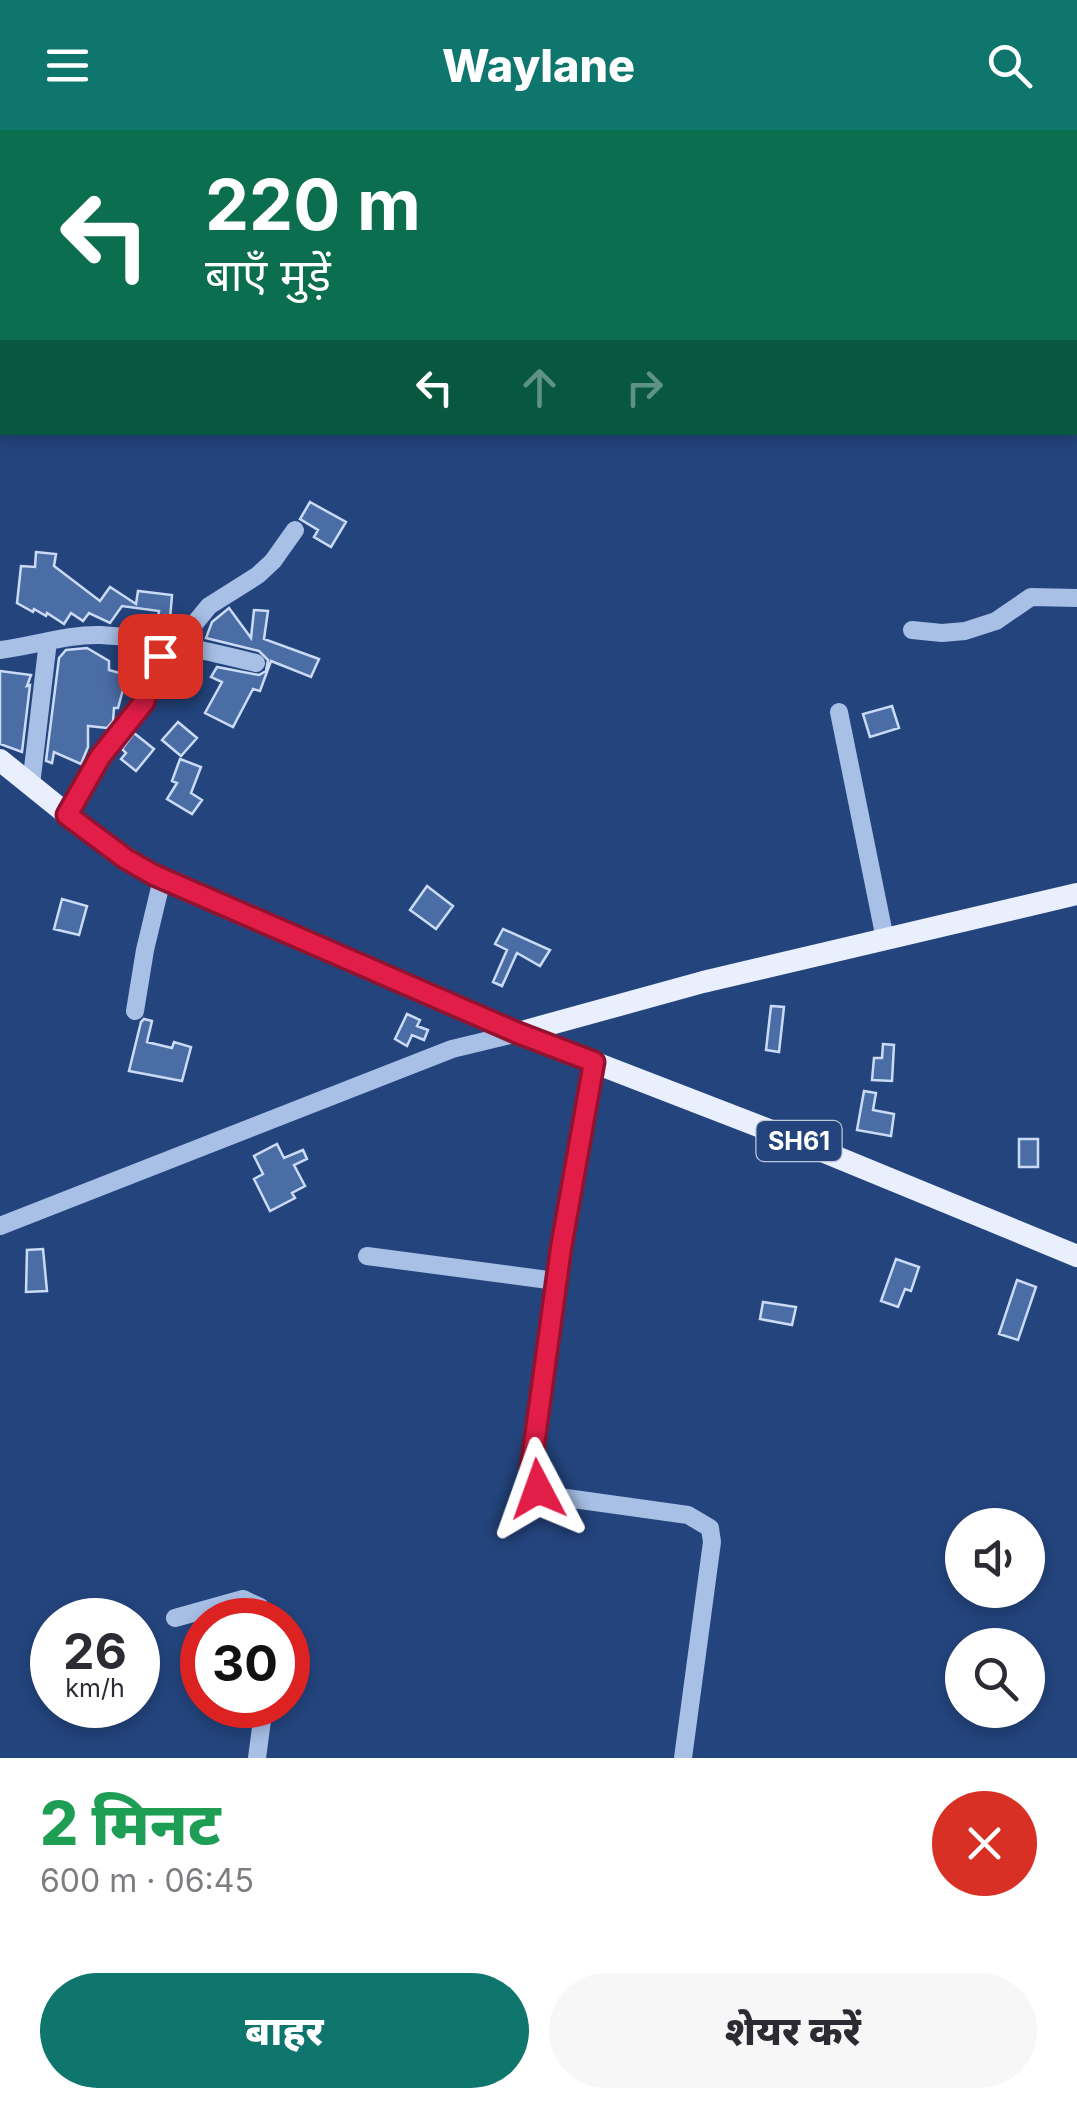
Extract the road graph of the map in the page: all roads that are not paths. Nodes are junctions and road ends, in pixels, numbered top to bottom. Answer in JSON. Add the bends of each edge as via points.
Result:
{"nodes":[{"id":1,"x":295,"y":530,"type":"dead end"},
{"id":2,"x":1077,"y":598,"type":"edge"},
{"id":3,"x":912,"y":630,"type":"dead end"},
{"id":4,"x":48,"y":641,"type":"junction"},
{"id":5,"x":168,"y":644,"type":"junction"},
{"id":6,"x":0,"y":650,"type":"edge"},
{"id":7,"x":256,"y":662,"type":"dead end"},
{"id":8,"x":840,"y":712,"type":"dead end"},
{"id":9,"x":0,"y":760,"type":"edge"},
{"id":10,"x":31,"y":785,"type":"junction"},
{"id":11,"x":67,"y":815,"type":"junction"},
{"id":12,"x":162,"y":879,"type":"junction"},
{"id":13,"x":1077,"y":894,"type":"edge"},
{"id":14,"x":885,"y":939,"type":"junction"},
{"id":15,"x":136,"y":1011,"type":"dead end"},
{"id":16,"x":518,"y":1033,"type":"junction"},
{"id":17,"x":594,"y":1062,"type":"junction"},
{"id":18,"x":0,"y":1226,"type":"edge"},
{"id":19,"x":367,"y":1256,"type":"dead end"},
{"id":20,"x":1077,"y":1256,"type":"edge"},
{"id":21,"x":556,"y":1281,"type":"junction"},
{"id":22,"x":180,"y":1617,"type":"edge"},
{"id":23,"x":175,"y":1618,"type":"dead end"},
{"id":24,"x":261,"y":1728,"type":"edge"},
{"id":25,"x":257,"y":1758,"type":"edge"},
{"id":26,"x":683,"y":1758,"type":"edge"}],
"edges":[{"from":1,"to":5,"type":"street","via":[[258,575],[208,606]]},
{"from":2,"to":3,"type":"street","via":[[1026,598],[996,621],[965,631]]},
{"from":4,"to":5,"type":"street","via":[[101,635]]},
{"from":4,"to":6,"type":"street"},
{"from":4,"to":10,"type":"street"},
{"from":5,"to":7,"type":"street"},
{"from":5,"to":11,"type":"street","via":[[151,690]]},
{"from":8,"to":14,"type":"street"},
{"from":9,"to":10,"type":"main road","number":"SH61"},
{"from":10,"to":11,"type":"main road","number":"SH61"},
{"from":11,"to":12,"type":"main road","number":"SH61"},
{"from":12,"to":15,"type":"street"},
{"from":12,"to":16,"type":"main road","number":"SH61"},
{"from":13,"to":14,"type":"main road"},
{"from":14,"to":16,"type":"main road"},
{"from":16,"to":17,"type":"main road","number":"SH61"},
{"from":16,"to":18,"type":"street","via":[[452,1049]]},
{"from":17,"to":20,"type":"main road","number":"SH61"},
{"from":17,"to":21,"type":"street"},
{"from":19,"to":21,"type":"street"},
{"from":21,"to":26,"type":"street","via":[[534,1484],[552,1496],[688,1515],[705,1522],[713,1535]]},
{"from":22,"to":23,"type":"street"},
{"from":24,"to":25,"type":"street"}]}
